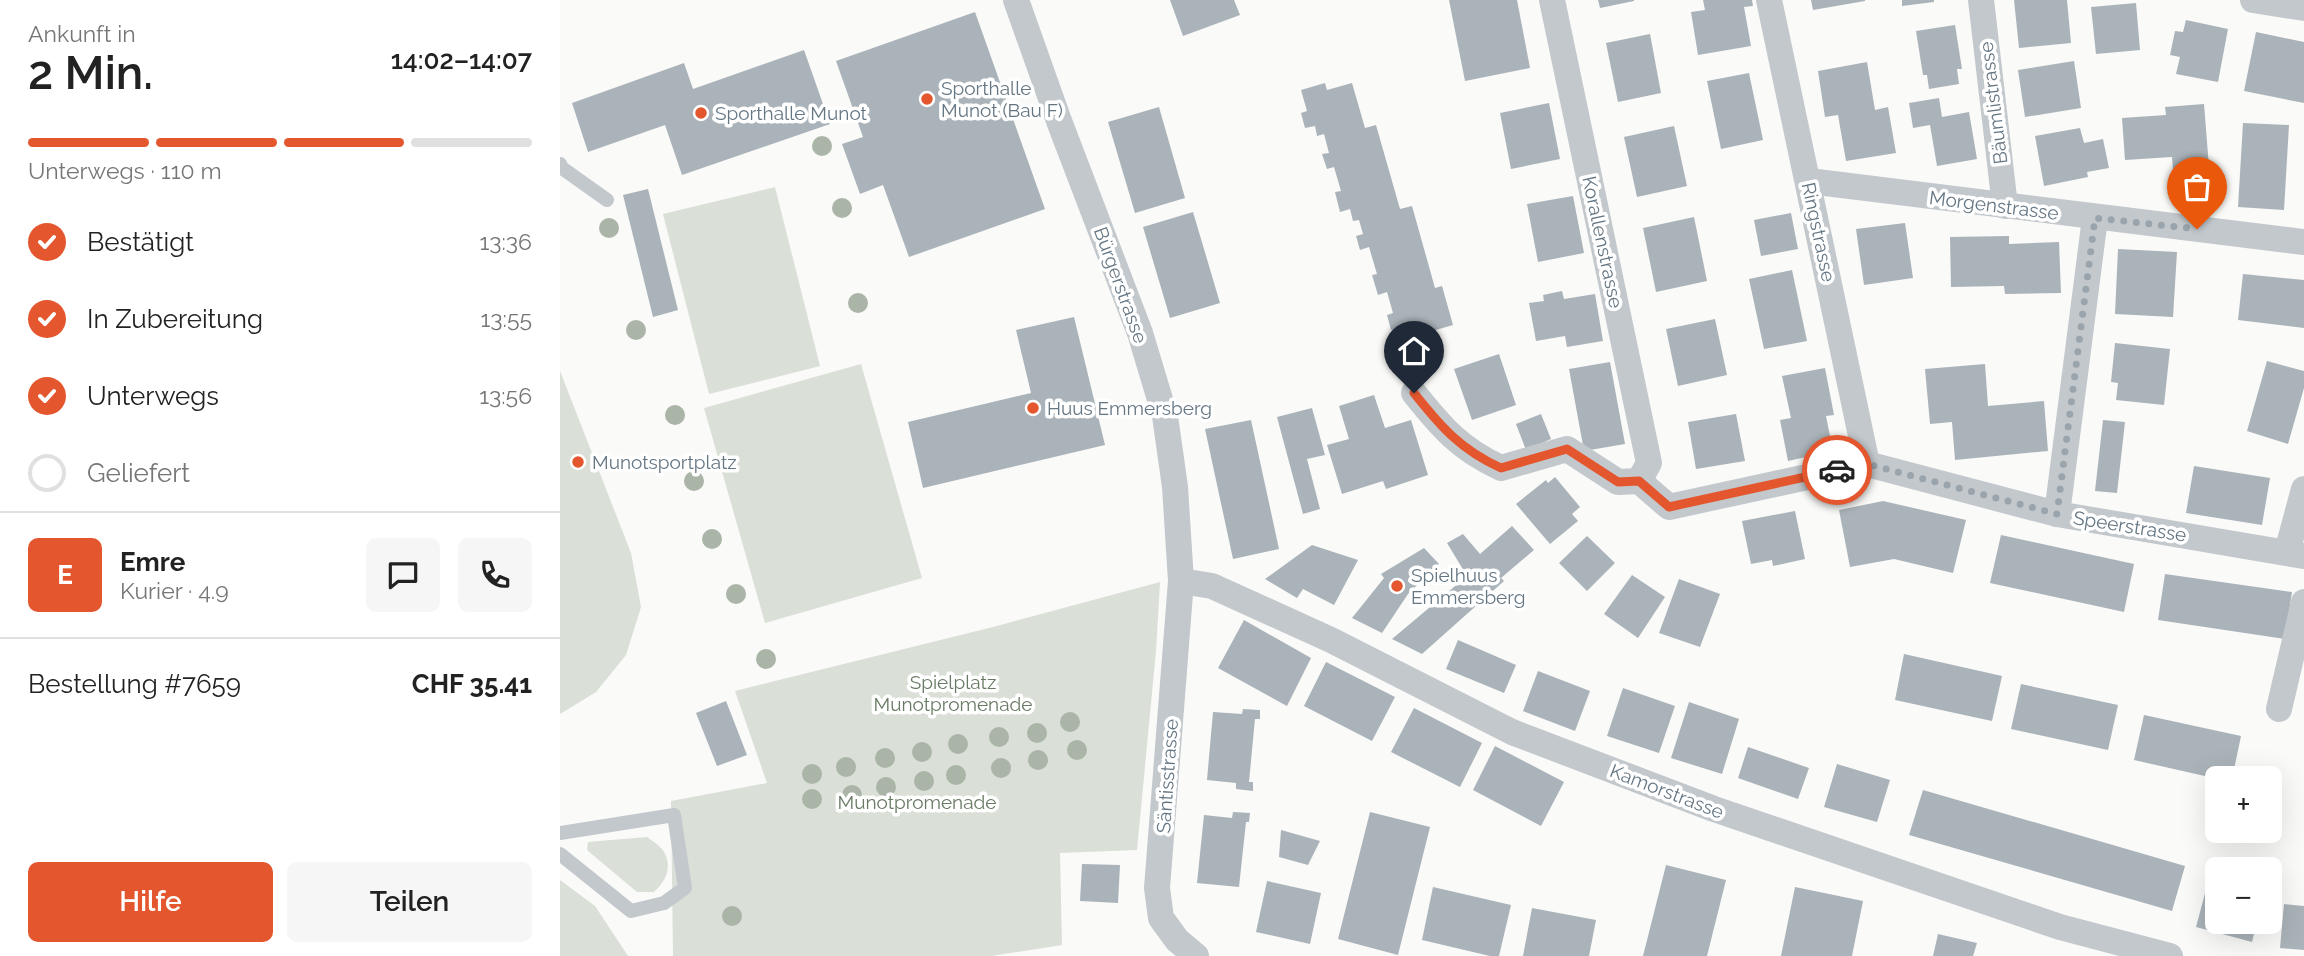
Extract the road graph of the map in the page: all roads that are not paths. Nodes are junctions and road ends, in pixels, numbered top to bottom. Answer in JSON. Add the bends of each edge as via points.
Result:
{"nodes":[{"id":1,"x":1016,"y":0,"type":"edge"},
{"id":2,"x":1552,"y":0,"type":"edge"},
{"id":3,"x":1769,"y":0,"type":"edge"},
{"id":4,"x":1981,"y":0,"type":"edge"},
{"id":5,"x":2253,"y":0,"type":"edge"},
{"id":6,"x":2304,"y":8,"type":"edge"},
{"id":7,"x":560,"y":164,"type":"edge"},
{"id":8,"x":1809,"y":181,"type":"junction"},
{"id":9,"x":607,"y":200,"type":"dead end"},
{"id":10,"x":2005,"y":206,"type":"junction"},
{"id":11,"x":2095,"y":218,"type":"junction"},
{"id":12,"x":2304,"y":242,"type":"edge"},
{"id":13,"x":1414,"y":393,"type":"dead end"},
{"id":14,"x":1867,"y":464,"type":"junction"},
{"id":15,"x":1639,"y":481,"type":"junction"},
{"id":16,"x":2304,"y":489,"type":"edge"},
{"id":17,"x":2057,"y":514,"type":"junction"},
{"id":18,"x":2296,"y":554,"type":"edge"},
{"id":19,"x":1181,"y":581,"type":"junction"},
{"id":20,"x":2304,"y":602,"type":"edge"},
{"id":21,"x":2279,"y":709,"type":"dead end"},
{"id":22,"x":560,"y":833,"type":"edge"},
{"id":23,"x":560,"y":854,"type":"edge"},
{"id":24,"x":1196,"y":956,"type":"edge"},
{"id":25,"x":2170,"y":956,"type":"edge"}],
"edges":[{"from":1,"to":19,"type":"street","name":"Bürgerstrasse","via":[[1140,333],[1165,416]]},
{"from":2,"to":15,"type":"street","name":"Korallenstrasse","via":[[1649,463]]},
{"from":3,"to":8,"type":"street","name":"Ringstrasse"},
{"from":4,"to":10,"type":"street","name":"Bäumlistrasse"},
{"from":5,"to":6,"type":"street"},
{"from":7,"to":9,"type":"lane"},
{"from":8,"to":10,"type":"street","name":"Morgenstrasse"},
{"from":8,"to":14,"type":"street","name":"Ringstrasse"},
{"from":10,"to":11,"type":"street","name":"Morgenstrasse"},
{"from":11,"to":12,"type":"street","name":"Morgenstrasse"},
{"from":11,"to":17,"type":"street"},
{"from":13,"to":15,"type":"street","via":[[1441,427],[1476,456],[1501,468],[1567,449],[1618,482]]},
{"from":14,"to":15,"type":"street","name":"Speerstrasse","via":[[1669,507]]},
{"from":14,"to":17,"type":"street","name":"Speerstrasse"},
{"from":16,"to":18,"type":"street"},
{"from":17,"to":18,"type":"street","name":"Speerstrasse"},
{"from":19,"to":24,"type":"street","name":"Säntisstrasse","via":[[1157,888],[1161,918]]},
{"from":19,"to":25,"type":"street","name":"Kamorstrasse","via":[[1212,586],[1512,732],[1714,810],[2060,927]]},
{"from":20,"to":21,"type":"street"},
{"from":22,"to":23,"type":"lane","via":[[674,815],[685,888],[664,903],[631,911]]}]}
